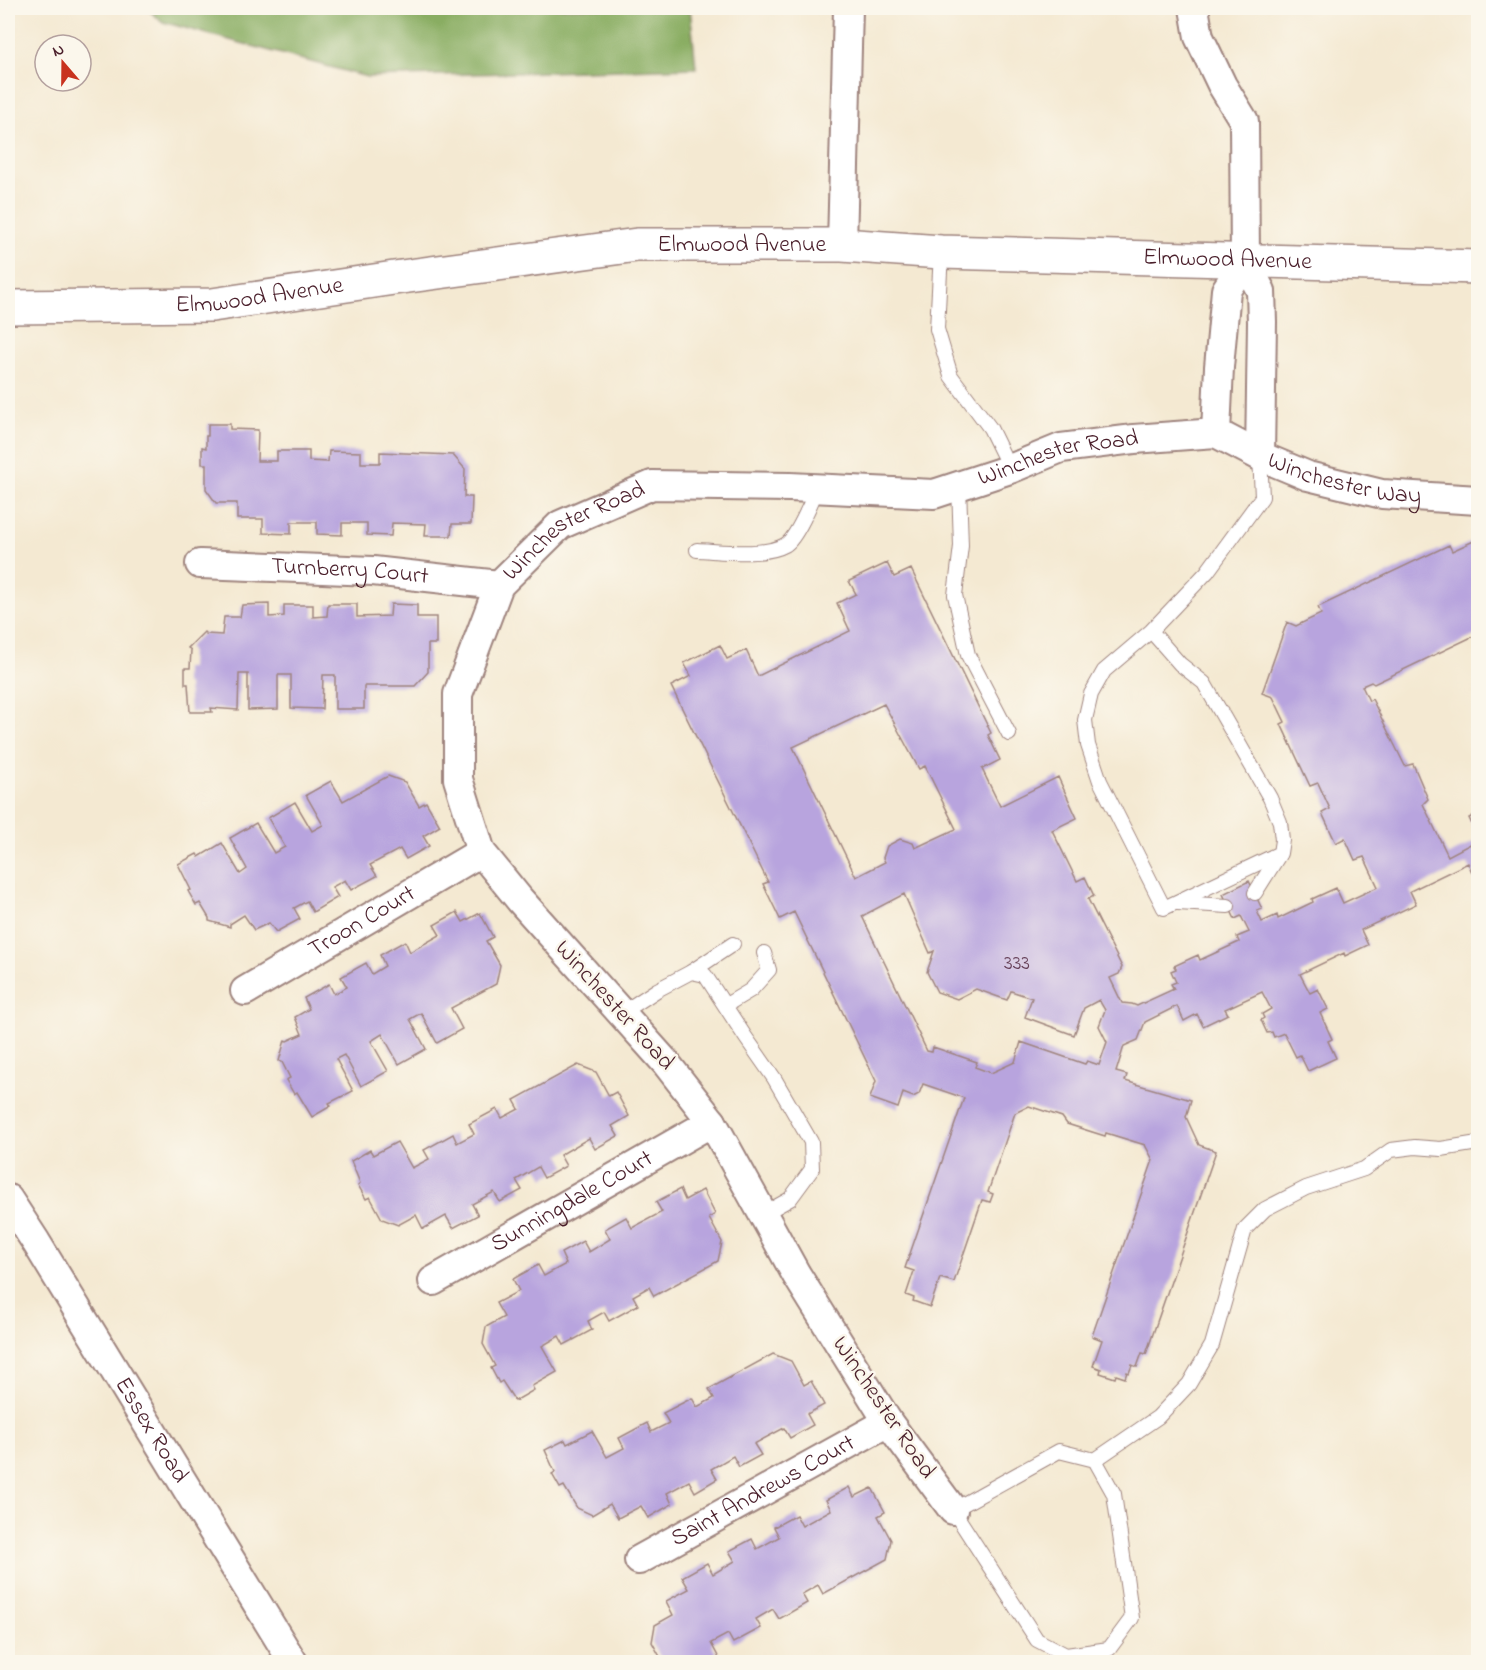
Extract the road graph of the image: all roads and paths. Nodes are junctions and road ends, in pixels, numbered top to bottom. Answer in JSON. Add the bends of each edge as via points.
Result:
{"nodes":[{"id":1,"x":848,"y":8,"type":"edge"},
{"id":2,"x":1194,"y":8,"type":"edge"},
{"id":3,"x":842,"y":245,"type":"junction"},
{"id":4,"x":941,"y":252,"type":"junction"},
{"id":5,"x":1245,"y":261,"type":"junction"},
{"id":6,"x":1479,"y":267,"type":"edge"},
{"id":7,"x":8,"y":307,"type":"edge"},
{"id":8,"x":1216,"y":433,"type":"junction"},
{"id":9,"x":1260,"y":456,"type":"junction"},
{"id":10,"x":1010,"y":469,"type":"junction"},
{"id":11,"x":959,"y":485,"type":"junction"},
{"id":12,"x":817,"y":488,"type":"junction"},
{"id":13,"x":1479,"y":500,"type":"edge"},
{"id":14,"x":697,"y":550,"type":"dead end"},
{"id":15,"x":200,"y":564,"type":"dead end"},
{"id":16,"x":500,"y":585,"type":"junction"},
{"id":17,"x":1152,"y":632,"type":"junction"},
{"id":18,"x":1008,"y":734,"type":"dead end"},
{"id":19,"x":481,"y":852,"type":"junction"},
{"id":20,"x":1280,"y":854,"type":"junction"},
{"id":21,"x":1255,"y":893,"type":"dead end"},
{"id":22,"x":1176,"y":903,"type":"junction"},
{"id":23,"x":1228,"y":906,"type":"dead end"},
{"id":24,"x":733,"y":945,"type":"dead end"},
{"id":25,"x":764,"y":953,"type":"dead end"},
{"id":26,"x":691,"y":972,"type":"junction"},
{"id":27,"x":245,"y":991,"type":"dead end"},
{"id":28,"x":726,"y":1005,"type":"junction"},
{"id":29,"x":622,"y":1013,"type":"junction"},
{"id":30,"x":712,"y":1122,"type":"junction"},
{"id":31,"x":1479,"y":1143,"type":"edge"},
{"id":32,"x":8,"y":1199,"type":"edge"},
{"id":33,"x":763,"y":1214,"type":"junction"},
{"id":34,"x":8,"y":1241,"type":"edge"},
{"id":35,"x":36,"y":1242,"type":"junction"},
{"id":36,"x":433,"y":1281,"type":"dead end"},
{"id":37,"x":888,"y":1422,"type":"junction"},
{"id":38,"x":1095,"y":1460,"type":"junction"},
{"id":39,"x":953,"y":1510,"type":"junction"},
{"id":40,"x":639,"y":1560,"type":"dead end"},
{"id":41,"x":293,"y":1662,"type":"edge"}],
"edges":[{"from":1,"to":3,"type":"street"},
{"from":2,"to":5,"type":"street","via":[[1199,38],[1244,121]]},
{"from":3,"to":4,"type":"street","name":"Elmwood Avenue"},
{"from":3,"to":7,"type":"street","name":"Elmwood Avenue","via":[[637,245],[212,305]]},
{"from":4,"to":5,"type":"street","name":"Elmwood Avenue"},
{"from":4,"to":10,"type":"lane","via":[[938,329],[951,376],[990,428]]},
{"from":5,"to":6,"type":"street","name":"Elmwood Avenue"},
{"from":5,"to":8,"type":"street","via":[[1226,290]]},
{"from":5,"to":9,"type":"street","via":[[1261,291]]},
{"from":8,"to":9,"type":"street","name":"Winchester Way"},
{"from":8,"to":10,"type":"street","name":"Winchester Road","via":[[1061,448]]},
{"from":9,"to":13,"type":"street","name":"Winchester Way","via":[[1308,476],[1382,494]]},
{"from":9,"to":17,"type":"lane","via":[[1262,497],[1207,572]]},
{"from":10,"to":11,"type":"street","name":"Winchester Road"},
{"from":11,"to":12,"type":"street","name":"Winchester Road","via":[[934,494]]},
{"from":11,"to":18,"type":"lane","via":[[961,546],[956,595],[968,655]]},
{"from":12,"to":14,"type":"lane","via":[[787,544],[763,552]]},
{"from":12,"to":16,"type":"street","name":"Winchester Road","via":[[652,485],[560,525]]},
{"from":15,"to":16,"type":"street","name":"Turnberry Court","via":[[373,571]]},
{"from":16,"to":19,"type":"street","name":"Winchester Road","via":[[458,694],[458,779]]},
{"from":17,"to":20,"type":"lane","via":[[1180,664],[1204,683],[1270,798],[1280,822]]},
{"from":17,"to":22,"type":"lane","via":[[1104,671],[1091,694],[1085,720],[1088,745],[1100,781],[1164,908]]},
{"from":19,"to":27,"type":"street","name":"Troon Court"},
{"from":19,"to":29,"type":"street","name":"Winchester Road"},
{"from":20,"to":21,"type":"lane"},
{"from":20,"to":22,"type":"lane"},
{"from":22,"to":23,"type":"lane"},
{"from":24,"to":26,"type":"lane"},
{"from":25,"to":28,"type":"lane","via":[[769,970],[752,990]]},
{"from":26,"to":28,"type":"lane","via":[[705,975]]},
{"from":26,"to":29,"type":"lane"},
{"from":28,"to":33,"type":"lane","via":[[811,1142],[812,1169],[790,1199]]},
{"from":29,"to":30,"type":"street","name":"Winchester Road"},
{"from":30,"to":33,"type":"street","name":"Winchester Road"},
{"from":30,"to":36,"type":"street","name":"Sunningdale Court"},
{"from":31,"to":38,"type":"lane","via":[[1391,1150],[1364,1169],[1306,1188],[1265,1209],[1245,1229],[1212,1344],[1189,1384],[1158,1417]]},
{"from":32,"to":35,"type":"street","name":"Essex Road"},
{"from":33,"to":37,"type":"street","name":"Winchester Road"},
{"from":34,"to":35,"type":"street"},
{"from":35,"to":41,"type":"street","name":"Essex Road"},
{"from":37,"to":39,"type":"street","name":"Winchester Road"},
{"from":37,"to":40,"type":"street","name":"Saint Andrews Court"},
{"from":38,"to":39,"type":"lane","via":[[1059,1451]]},
{"from":38,"to":39,"type":"lane","via":[[1114,1494],[1132,1618],[1109,1649],[1066,1655],[1037,1640]]}]}
